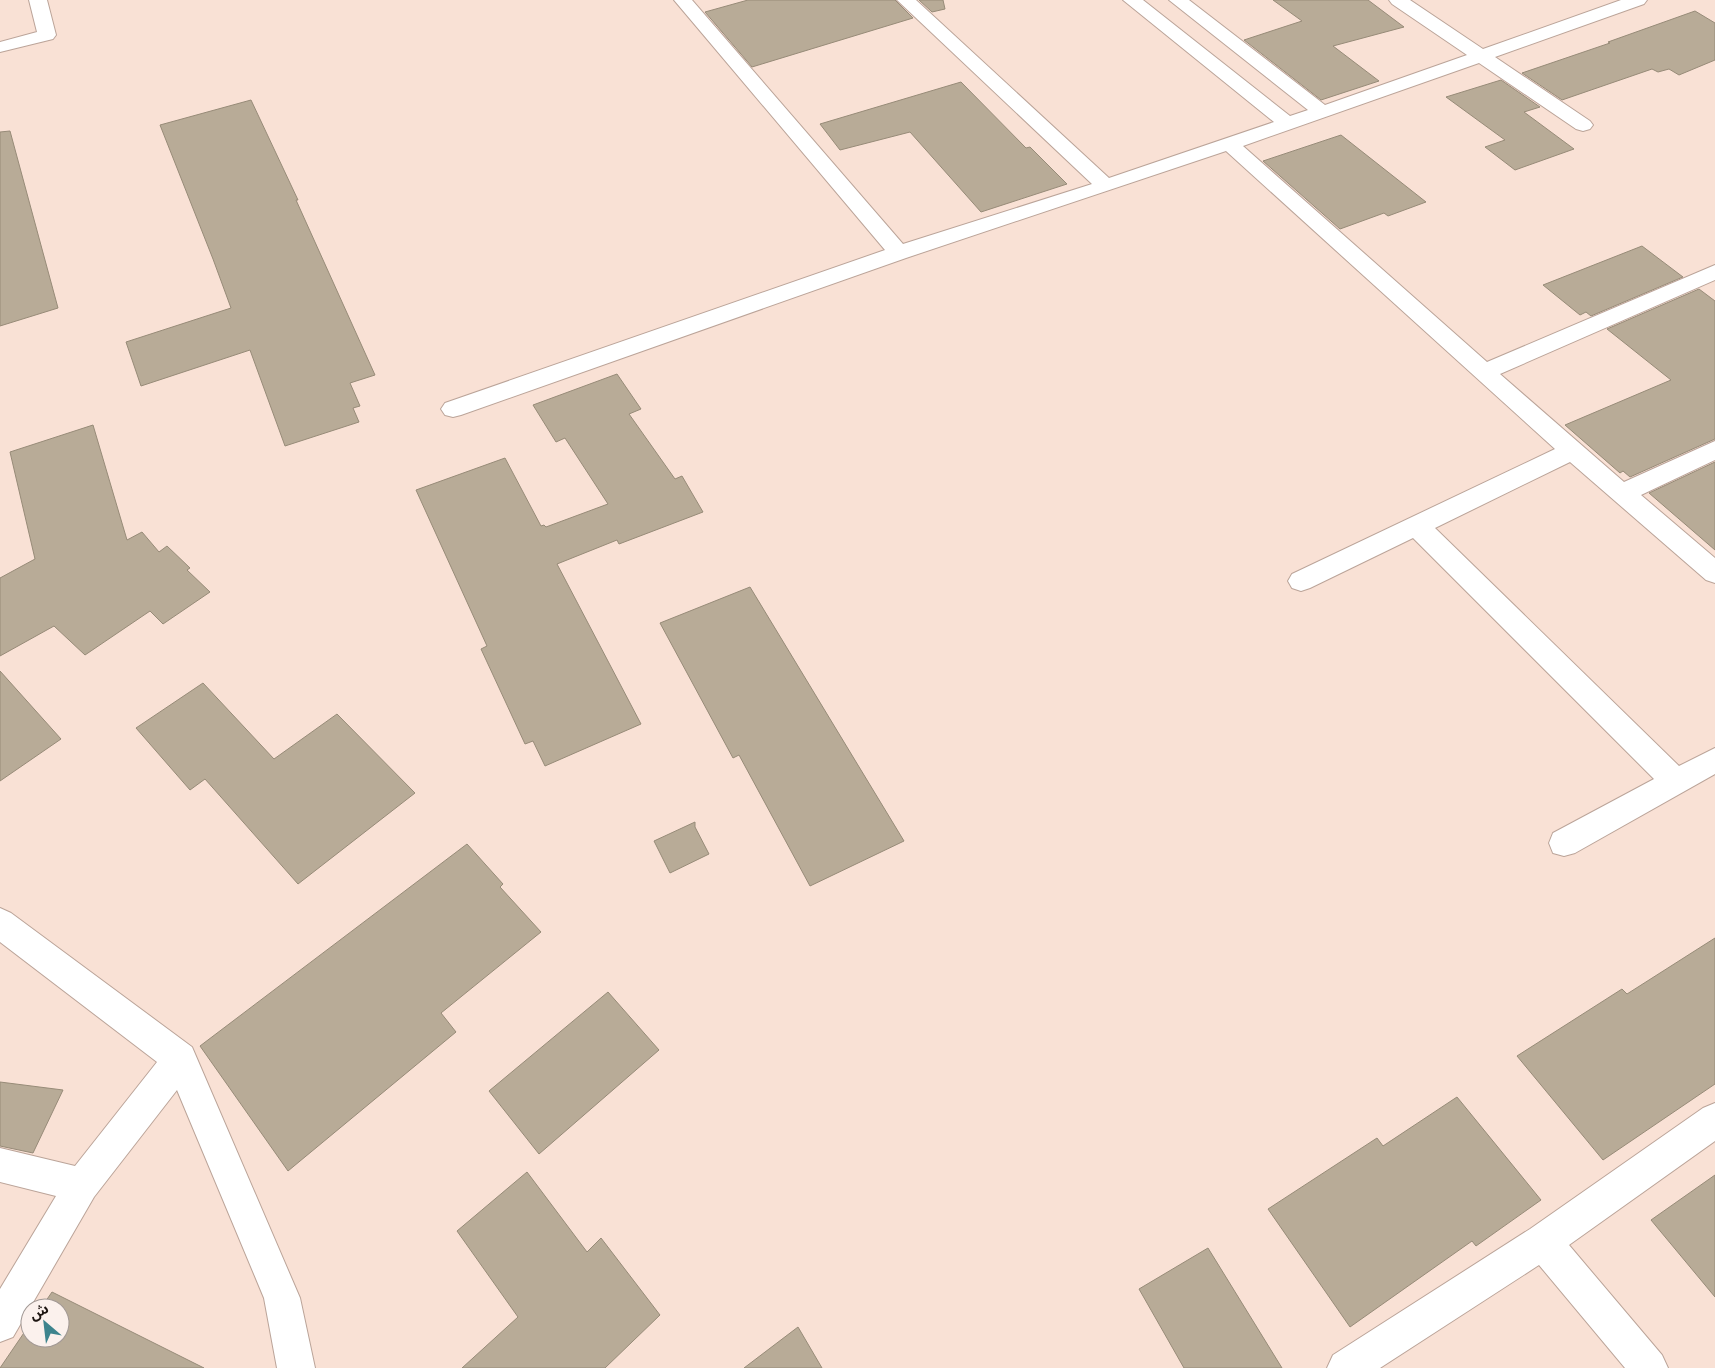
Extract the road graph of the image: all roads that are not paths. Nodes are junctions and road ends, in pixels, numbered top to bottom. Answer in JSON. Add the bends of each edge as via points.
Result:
{"nodes":[{"id":1,"x":38,"y":0,"type":"edge"},
{"id":2,"x":683,"y":0,"type":"edge"},
{"id":3,"x":906,"y":0,"type":"edge"},
{"id":4,"x":1132,"y":0,"type":"edge"},
{"id":5,"x":1178,"y":0,"type":"edge"},
{"id":6,"x":1398,"y":0,"type":"edge"},
{"id":7,"x":1627,"y":1,"type":"edge"},
{"id":8,"x":0,"y":47,"type":"edge"},
{"id":9,"x":1481,"y":56,"type":"junction"},
{"id":10,"x":1322,"y":112,"type":"junction"},
{"id":11,"x":1288,"y":124,"type":"junction"},
{"id":12,"x":1583,"y":125,"type":"dead end"},
{"id":13,"x":1229,"y":144,"type":"junction"},
{"id":14,"x":1106,"y":186,"type":"junction"},
{"id":15,"x":899,"y":253,"type":"junction"},
{"id":16,"x":1715,"y":272,"type":"edge"},
{"id":17,"x":1484,"y":372,"type":"junction"},
{"id":18,"x":453,"y":409,"type":"dead end"},
{"id":19,"x":1572,"y":450,"type":"junction"},
{"id":20,"x":1715,"y":450,"type":"edge"},
{"id":21,"x":1621,"y":494,"type":"junction"},
{"id":22,"x":1416,"y":525,"type":"junction"},
{"id":23,"x":1715,"y":573,"type":"edge"},
{"id":24,"x":1301,"y":580,"type":"dead end"},
{"id":25,"x":1715,"y":760,"type":"edge"},
{"id":26,"x":1676,"y":782,"type":"junction"},
{"id":27,"x":1564,"y":843,"type":"dead end"},
{"id":28,"x":0,"y":923,"type":"edge"},
{"id":29,"x":180,"y":1059,"type":"junction"},
{"id":30,"x":1715,"y":1120,"type":"edge"},
{"id":31,"x":0,"y":1165,"type":"edge"},
{"id":32,"x":82,"y":1185,"type":"junction"},
{"id":33,"x":1544,"y":1242,"type":"junction"},
{"id":34,"x":0,"y":1324,"type":"edge"},
{"id":35,"x":296,"y":1368,"type":"edge"},
{"id":36,"x":1346,"y":1368,"type":"edge"},
{"id":37,"x":1649,"y":1368,"type":"edge"}],
"edges":[{"from":1,"to":8,"type":"street","via":[[47,35]]},
{"from":2,"to":15,"type":"street"},
{"from":3,"to":14,"type":"street"},
{"from":4,"to":11,"type":"street"},
{"from":5,"to":10,"type":"street"},
{"from":6,"to":9,"type":"street"},
{"from":7,"to":9,"type":"street"},
{"from":9,"to":10,"type":"street"},
{"from":9,"to":12,"type":"street"},
{"from":10,"to":11,"type":"street"},
{"from":11,"to":13,"type":"street"},
{"from":13,"to":14,"type":"street"},
{"from":13,"to":17,"type":"street"},
{"from":14,"to":15,"type":"street"},
{"from":15,"to":18,"type":"street"},
{"from":16,"to":17,"type":"street"},
{"from":17,"to":19,"type":"street"},
{"from":19,"to":21,"type":"street"},
{"from":19,"to":22,"type":"street"},
{"from":20,"to":21,"type":"street"},
{"from":21,"to":23,"type":"street"},
{"from":22,"to":24,"type":"street"},
{"from":22,"to":26,"type":"street"},
{"from":25,"to":26,"type":"street"},
{"from":26,"to":27,"type":"street"},
{"from":28,"to":29,"type":"street"},
{"from":29,"to":32,"type":"street"},
{"from":29,"to":35,"type":"street","via":[[282,1298]]},
{"from":30,"to":33,"type":"street"},
{"from":31,"to":32,"type":"street"},
{"from":32,"to":34,"type":"street"},
{"from":33,"to":36,"type":"street"},
{"from":33,"to":37,"type":"street"}]}
